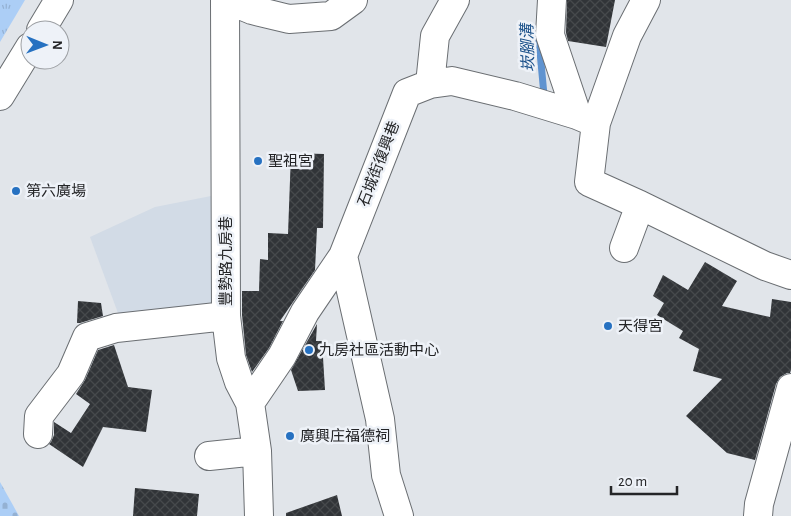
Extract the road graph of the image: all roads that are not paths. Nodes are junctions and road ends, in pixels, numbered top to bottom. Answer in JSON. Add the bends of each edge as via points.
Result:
{"nodes":[{"id":1,"x":59,"y":0,"type":"edge"},
{"id":2,"x":224,"y":0,"type":"edge"},
{"id":3,"x":228,"y":0,"type":"edge"},
{"id":4,"x":353,"y":0,"type":"edge"},
{"id":5,"x":455,"y":0,"type":"edge"},
{"id":6,"x":552,"y":0,"type":"edge"},
{"id":7,"x":646,"y":0,"type":"edge"},
{"id":8,"x":47,"y":20,"type":"edge"},
{"id":9,"x":20,"y":63,"type":"edge"},
{"id":10,"x":430,"y":84,"type":"junction"},
{"id":11,"x":0,"y":96,"type":"edge"},
{"id":12,"x":586,"y":119,"type":"junction"},
{"id":13,"x":640,"y":205,"type":"junction"},
{"id":14,"x":624,"y":248,"type":"dead end"},
{"id":15,"x":343,"y":256,"type":"junction"},
{"id":16,"x":791,"y":275,"type":"edge"},
{"id":17,"x":226,"y":316,"type":"junction"},
{"id":18,"x":791,"y":388,"type":"edge"},
{"id":19,"x":250,"y":403,"type":"junction"},
{"id":20,"x":38,"y":434,"type":"dead end"},
{"id":21,"x":257,"y":451,"type":"junction"},
{"id":22,"x":209,"y":456,"type":"dead end"},
{"id":23,"x":259,"y":516,"type":"edge"},
{"id":24,"x":399,"y":516,"type":"edge"},
{"id":25,"x":758,"y":516,"type":"edge"}],
"edges":[{"from":1,"to":8,"type":"street"},
{"from":2,"to":17,"type":"street","name":"豐勢路九房巷"},
{"from":3,"to":4,"type":"street","via":[[289,19],[331,16]]},
{"from":5,"to":10,"type":"street","via":[[435,36]]},
{"from":6,"to":12,"type":"street","via":[[550,36]]},
{"from":7,"to":12,"type":"street"},
{"from":9,"to":11,"type":"street"},
{"from":10,"to":12,"type":"street","name":"石城街復興巷","via":[[452,81],[515,96]]},
{"from":10,"to":15,"type":"street","name":"石城街復興巷","via":[[406,93]]},
{"from":12,"to":13,"type":"street","via":[[589,182]]},
{"from":13,"to":14,"type":"street"},
{"from":13,"to":16,"type":"street","via":[[765,266]]},
{"from":15,"to":19,"type":"street","name":"石城街復興巷","via":[[305,312],[287,361]]},
{"from":15,"to":24,"type":"street","via":[[380,419],[386,475]]},
{"from":17,"to":19,"type":"street","name":"豐勢路九房巷","via":[[231,358]]},
{"from":17,"to":20,"type":"street","via":[[116,328],[86,337],[71,374],[39,416]]},
{"from":18,"to":25,"type":"street"},
{"from":19,"to":21,"type":"street","name":"豐勢路九房巷"},
{"from":21,"to":22,"type":"street"},
{"from":21,"to":23,"type":"street","name":"豐勢路九房巷"}]}
